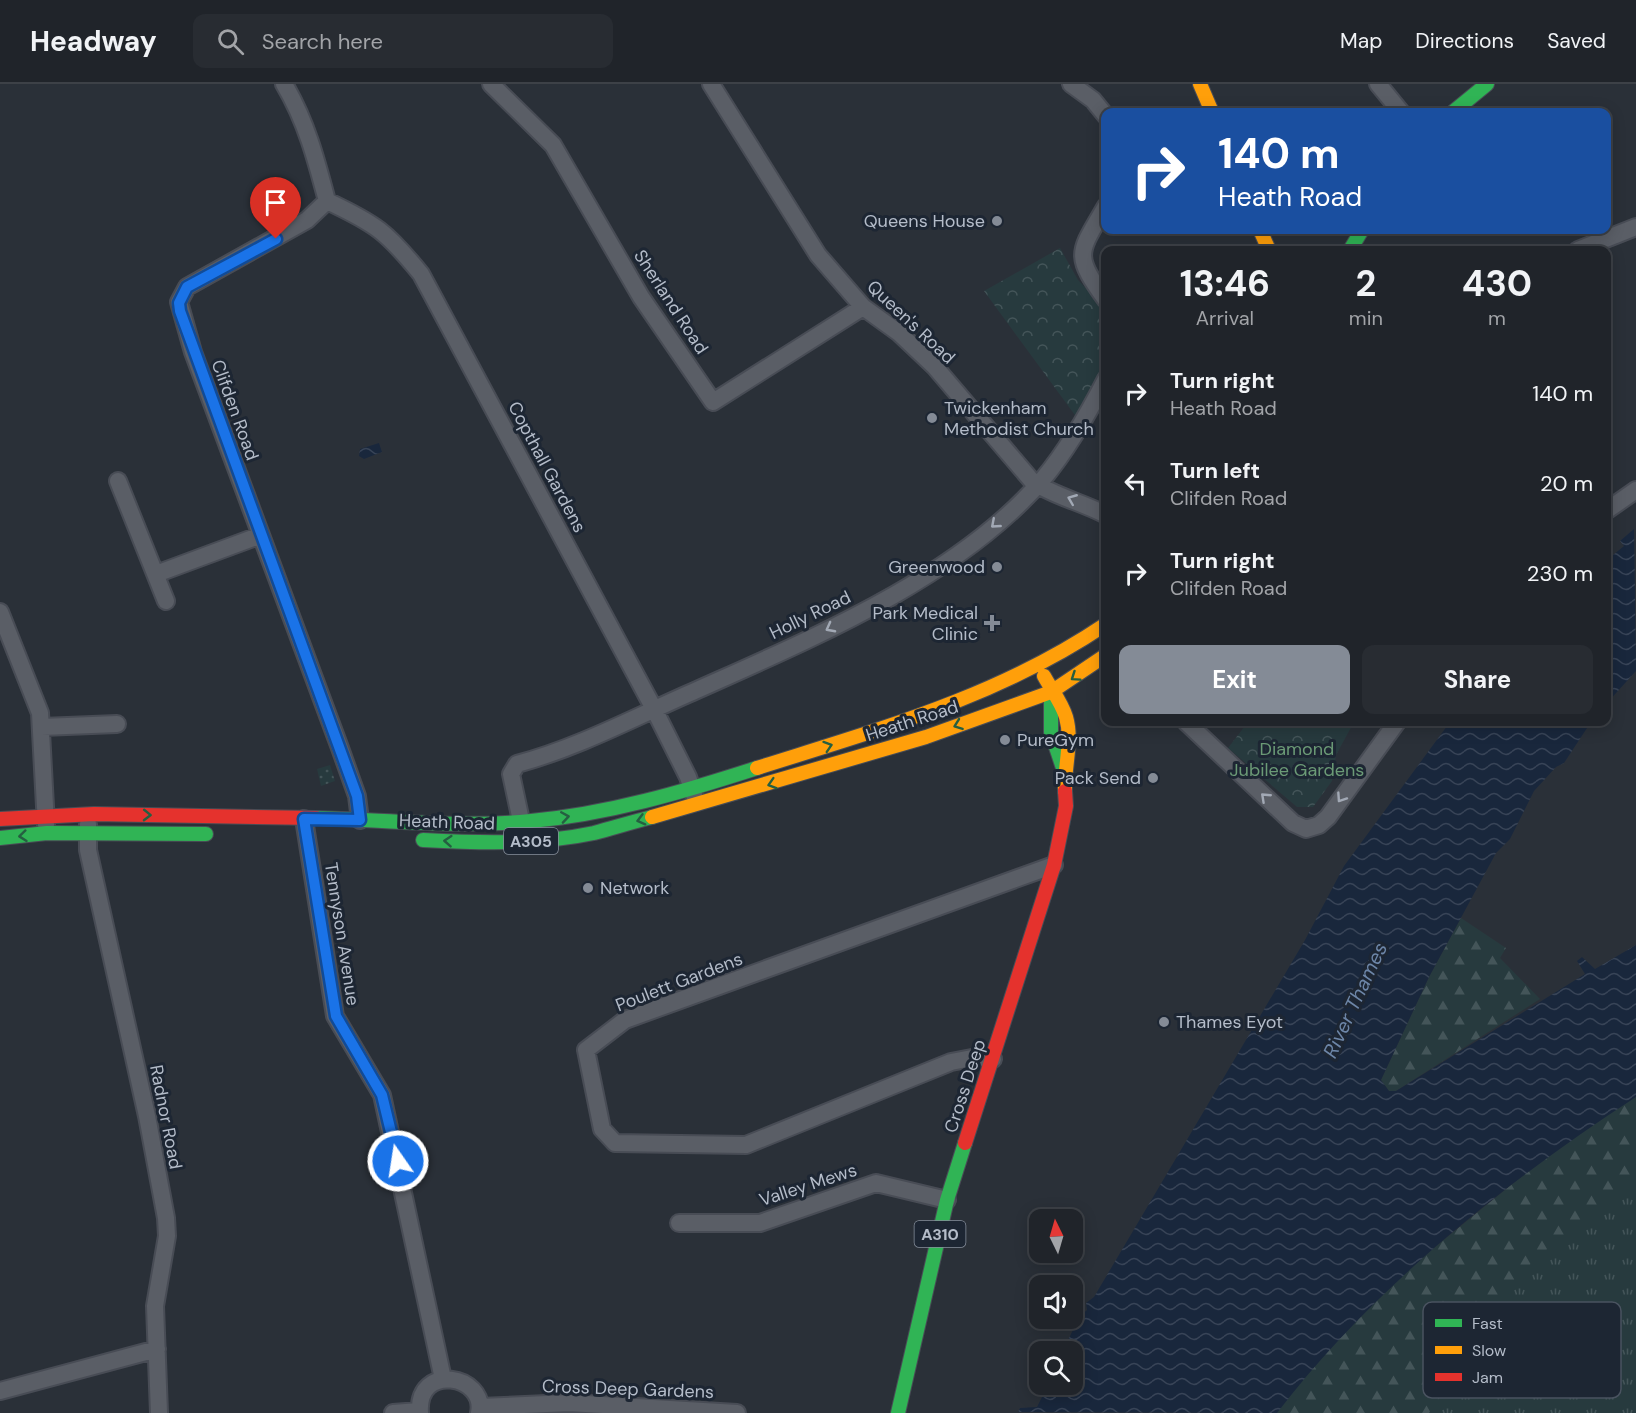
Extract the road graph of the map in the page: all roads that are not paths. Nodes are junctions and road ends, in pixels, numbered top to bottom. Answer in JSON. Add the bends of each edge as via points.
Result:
{"nodes":[{"id":1,"x":284,"y":84,"type":"edge"},
{"id":2,"x":491,"y":84,"type":"edge"},
{"id":3,"x":711,"y":84,"type":"edge"},
{"id":4,"x":1071,"y":84,"type":"edge"},
{"id":5,"x":1200,"y":84,"type":"edge"},
{"id":6,"x":1378,"y":84,"type":"edge"},
{"id":7,"x":1487,"y":84,"type":"edge"},
{"id":8,"x":1208,"y":108,"type":"edge"},
{"id":9,"x":1398,"y":108,"type":"edge"},
{"id":10,"x":1458,"y":108,"type":"edge"},
{"id":11,"x":1101,"y":110,"type":"edge"},
{"id":12,"x":327,"y":201,"type":"junction"},
{"id":13,"x":1101,"y":214,"type":"edge"},
{"id":14,"x":1636,"y":227,"type":"edge"},
{"id":15,"x":1588,"y":246,"type":"edge"},
{"id":16,"x":1101,"y":293,"type":"edge"},
{"id":17,"x":863,"y":306,"type":"junction"},
{"id":18,"x":1101,"y":388,"type":"edge"},
{"id":19,"x":118,"y":481,"type":"dead end"},
{"id":20,"x":1038,"y":485,"type":"junction"},
{"id":21,"x":1636,"y":490,"type":"edge"},
{"id":22,"x":1611,"y":508,"type":"edge"},
{"id":23,"x":1101,"y":513,"type":"edge"},
{"id":24,"x":261,"y":535,"type":"junction"},
{"id":25,"x":156,"y":574,"type":"junction"},
{"id":26,"x":166,"y":601,"type":"dead end"},
{"id":27,"x":0,"y":612,"type":"edge"},
{"id":28,"x":1101,"y":627,"type":"edge"},
{"id":29,"x":1101,"y":658,"type":"edge"},
{"id":30,"x":1040,"y":668,"type":"junction"},
{"id":31,"x":1051,"y":692,"type":"junction"},
{"id":32,"x":654,"y":709,"type":"junction"},
{"id":33,"x":117,"y":724,"type":"dead end"},
{"id":34,"x":1190,"y":726,"type":"edge"},
{"id":35,"x":1394,"y":726,"type":"edge"},
{"id":36,"x":42,"y":727,"type":"junction"},
{"id":37,"x":692,"y":788,"type":"junction"},
{"id":38,"x":697,"y":805,"type":"junction"},
{"id":39,"x":45,"y":814,"type":"junction"},
{"id":40,"x":89,"y":814,"type":"junction"},
{"id":41,"x":0,"y":819,"type":"edge"},
{"id":42,"x":304,"y":819,"type":"junction"},
{"id":43,"x":360,"y":820,"type":"junction"},
{"id":44,"x":522,"y":822,"type":"junction"},
{"id":45,"x":88,"y":832,"type":"junction"},
{"id":46,"x":47,"y":833,"type":"junction"},
{"id":47,"x":223,"y":834,"type":"dead end"},
{"id":48,"x":0,"y":838,"type":"edge"},
{"id":49,"x":404,"y":839,"type":"dead end"},
{"id":50,"x":525,"y":841,"type":"junction"},
{"id":51,"x":1054,"y":865,"type":"junction"},
{"id":52,"x":993,"y":1059,"type":"junction"},
{"id":53,"x":947,"y":1200,"type":"junction"},
{"id":54,"x":679,"y":1223,"type":"dead end"},
{"id":55,"x":157,"y":1349,"type":"junction"},
{"id":56,"x":443,"y":1379,"type":"junction"},
{"id":57,"x":0,"y":1391,"type":"edge"},
{"id":58,"x":480,"y":1410,"type":"edge"},
{"id":59,"x":419,"y":1412,"type":"edge"},
{"id":60,"x":159,"y":1413,"type":"edge"},
{"id":61,"x":393,"y":1413,"type":"edge"},
{"id":62,"x":738,"y":1413,"type":"edge"},
{"id":63,"x":898,"y":1413,"type":"edge"}],
"edges":[{"from":1,"to":12,"type":"street","via":[[313,145]]},
{"from":2,"to":17,"type":"street","name":"Sherland Road","via":[[553,145],[641,297],[714,402]]},
{"from":3,"to":17,"type":"street","name":"Queen's Road","via":[[818,255]]},
{"from":4,"to":11,"type":"street"},
{"from":5,"to":8,"type":"main road"},
{"from":6,"to":9,"type":"street"},
{"from":7,"to":10,"type":"main road"},
{"from":12,"to":24,"type":"street","name":"Clifden Road","via":[[302,224],[187,287],[179,303],[193,352]]},
{"from":12,"to":32,"type":"street","name":"Copthall Gardens","via":[[372,223],[392,238],[421,274]]},
{"from":13,"to":16,"type":"street","via":[[1081,258]]},
{"from":14,"to":15,"type":"street"},
{"from":17,"to":20,"type":"street","name":"Queen's Road","via":[[935,367]]},
{"from":18,"to":20,"type":"street","name":"Holly Road","via":[[1069,445]]},
{"from":19,"to":25,"type":"street"},
{"from":23,"to":20,"type":"street","name":"Queen's Road","one_way":true},
{"from":20,"to":32,"type":"street","name":"Holly Road","one_way":true,"via":[[974,543],[897,593]]},
{"from":21,"to":22,"type":"street"},
{"from":24,"to":25,"type":"street"},
{"from":24,"to":43,"type":"street","name":"Clifden Road","via":[[344,758],[357,796]]},
{"from":25,"to":26,"type":"street"},
{"from":27,"to":36,"type":"street"},
{"from":28,"to":30,"type":"main road","number":"A305"},
{"from":29,"to":31,"type":"main road","number":"A305","one_way":true},
{"from":30,"to":31,"type":"main road"},
{"from":37,"to":30,"type":"main road","name":"Heath Road","number":"A305","one_way":true,"via":[[928,713],[991,691]]},
{"from":31,"to":38,"type":"main road","name":"Heath Road","number":"A305","one_way":true,"via":[[926,737]]},
{"from":31,"to":51,"type":"main road","name":"Cross Deep","number":"A310","via":[[1048,722],[1064,771],[1065,806]]},
{"from":32,"to":37,"type":"street","name":"Copthall Gardens"},
{"from":32,"to":44,"type":"street","name":"Holly Road","via":[[560,752],[517,764],[513,768]]},
{"from":33,"to":36,"type":"street"},
{"from":35,"to":34,"type":"street","one_way":true,"via":[[1328,817],[1311,829],[1293,823]]},
{"from":36,"to":39,"type":"street"},
{"from":37,"to":38,"type":"street","name":"Copthall Gardens"},
{"from":44,"to":37,"type":"main road","name":"Heath Road","number":"A305","one_way":true,"via":[[564,818]]},
{"from":38,"to":50,"type":"main road","name":"Heath Road","number":"A305","one_way":true,"via":[[592,833]]},
{"from":39,"to":40,"type":"main road","name":"Heath Road","number":"A305"},
{"from":39,"to":41,"type":"main road","name":"Heath Road","number":"A305"},
{"from":39,"to":46,"type":"street"},
{"from":40,"to":42,"type":"main road","name":"Heath Road","number":"A305","one_way":true},
{"from":40,"to":45,"type":"street","name":"Radnor Road"},
{"from":42,"to":43,"type":"main road","name":"Heath Road","number":"A305"},
{"from":42,"to":56,"type":"street","name":"Tennyson Avenue","via":[[336,1016],[382,1095]]},
{"from":43,"to":44,"type":"main road","name":"Heath Road","number":"A305","via":[[434,824]]},
{"from":44,"to":50,"type":"street"},
{"from":45,"to":46,"type":"main road"},
{"from":45,"to":47,"type":"main road"},
{"from":45,"to":55,"type":"street","name":"Radnor Road","via":[[88,850],[166,1218],[167,1236],[155,1306]]},
{"from":46,"to":48,"type":"main road","one_way":true},
{"from":50,"to":49,"type":"main road","name":"Heath Road","number":"A305","one_way":true},
{"from":51,"to":52,"type":"main road","name":"Cross Deep","number":"A310"},
{"from":51,"to":52,"type":"street","name":"Poulett Gardens","via":[[625,1020],[586,1050],[602,1129],[615,1143],[746,1144],[951,1062],[977,1057]]},
{"from":52,"to":53,"type":"main road","name":"Cross Deep","number":"A310"},
{"from":53,"to":54,"type":"street","name":"Valley Mews","via":[[876,1183],[760,1222]]},
{"from":53,"to":63,"type":"main road","name":"Cross Deep","number":"A310"},
{"from":55,"to":57,"type":"street"},
{"from":55,"to":60,"type":"street","name":"Radnor Road"},
{"from":56,"to":58,"type":"street","name":"Cross Deep Gardens","via":[[465,1383]]},
{"from":56,"to":59,"type":"street","via":[[427,1388]]},
{"from":58,"to":62,"type":"street","name":"Cross Deep Gardens","via":[[569,1403]]},
{"from":59,"to":61,"type":"street"}]}
